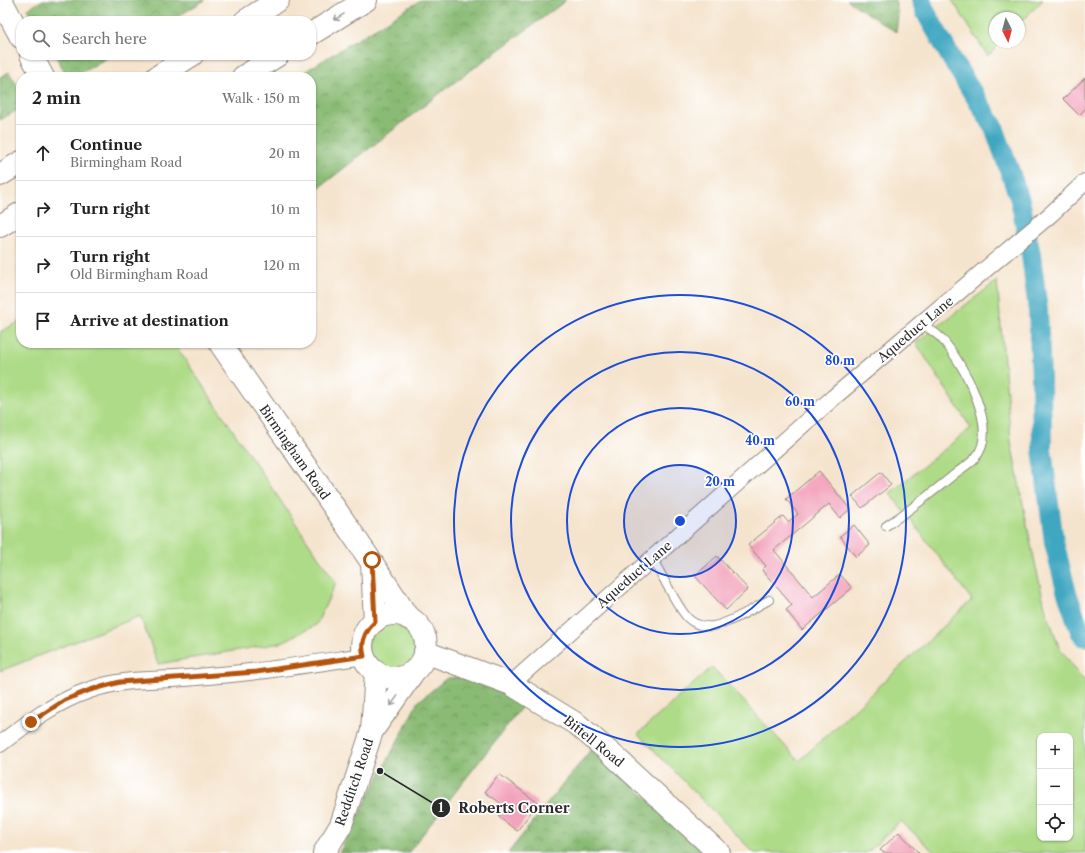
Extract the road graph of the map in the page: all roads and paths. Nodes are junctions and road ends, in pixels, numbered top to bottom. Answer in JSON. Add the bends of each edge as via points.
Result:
{"nodes":[{"id":1,"x":278,"y":0,"type":"edge"},
{"id":2,"x":366,"y":0,"type":"edge"},
{"id":3,"x":4,"y":1,"type":"edge"},
{"id":4,"x":253,"y":16,"type":"edge"},
{"id":5,"x":16,"y":26,"type":"edge"},
{"id":6,"x":316,"y":31,"type":"edge"},
{"id":7,"x":34,"y":60,"type":"edge"},
{"id":8,"x":184,"y":60,"type":"edge"},
{"id":9,"x":270,"y":60,"type":"edge"},
{"id":10,"x":40,"y":72,"type":"edge"},
{"id":11,"x":165,"y":72,"type":"edge"},
{"id":12,"x":251,"y":72,"type":"edge"},
{"id":13,"x":16,"y":165,"type":"edge"},
{"id":14,"x":0,"y":174,"type":"edge"},
{"id":15,"x":1085,"y":182,"type":"edge"},
{"id":16,"x":16,"y":216,"type":"edge"},
{"id":17,"x":0,"y":226,"type":"edge"},
{"id":18,"x":922,"y":324,"type":"junction"},
{"id":19,"x":223,"y":348,"type":"edge"},
{"id":20,"x":886,"y":526,"type":"dead end"},
{"id":21,"x":652,"y":558,"type":"junction"},
{"id":22,"x":372,"y":560,"type":"junction"},
{"id":23,"x":769,"y":600,"type":"dead end"},
{"id":24,"x":408,"y":618,"type":"junction"},
{"id":25,"x":375,"y":622,"type":"junction"},
{"id":26,"x":420,"y":661,"type":"junction"},
{"id":27,"x":370,"y":664,"type":"junction"},
{"id":28,"x":511,"y":684,"type":"junction"},
{"id":29,"x":372,"y":731,"type":"junction"},
{"id":30,"x":0,"y":744,"type":"edge"},
{"id":31,"x":324,"y":853,"type":"edge"},
{"id":32,"x":719,"y":853,"type":"edge"}],
"edges":[{"from":1,"to":4,"type":"main road"},
{"from":2,"to":6,"type":"main road","one_way":true},
{"from":3,"to":5,"type":"main road"},
{"from":7,"to":10,"type":"main road"},
{"from":8,"to":11,"type":"main road"},
{"from":9,"to":12,"type":"main road"},
{"from":13,"to":14,"type":"main road"},
{"from":15,"to":18,"type":"street","name":"Aqueduct Lane"},
{"from":16,"to":17,"type":"main road"},
{"from":18,"to":20,"type":"lane","via":[[942,339],[972,386],[982,412],[984,442],[976,458]]},
{"from":18,"to":21,"type":"street","name":"Aqueduct Lane","via":[[834,397]]},
{"from":19,"to":22,"type":"main road","name":"Birmingham Road"},
{"from":21,"to":23,"type":"lane","via":[[680,607],[690,620],[701,625],[713,626],[724,623]]},
{"from":21,"to":28,"type":"street","name":"Aqueduct Lane"},
{"from":22,"to":24,"type":"main road","name":"Birmingham Road"},
{"from":22,"to":25,"type":"main road"},
{"from":24,"to":25,"type":"main road","via":[[390,615]]},
{"from":24,"to":26,"type":"main road","via":[[416,623],[424,636],[426,646]]},
{"from":25,"to":27,"type":"main road","via":[[369,627],[363,647]]},
{"from":26,"to":27,"type":"main road","via":[[408,675],[400,678],[390,678]]},
{"from":26,"to":28,"type":"main road","name":"Bittell Road"},
{"from":26,"to":29,"type":"main road","name":"Redditch Road","one_way":true},
{"from":27,"to":29,"type":"main road","name":"Redditch Road"},
{"from":27,"to":30,"type":"street","via":[[120,682],[65,700]]},
{"from":28,"to":32,"type":"main road","name":"Bittell Road","via":[[578,725]]},
{"from":29,"to":31,"type":"main road","name":"Redditch Road","via":[[341,825]]}]}
